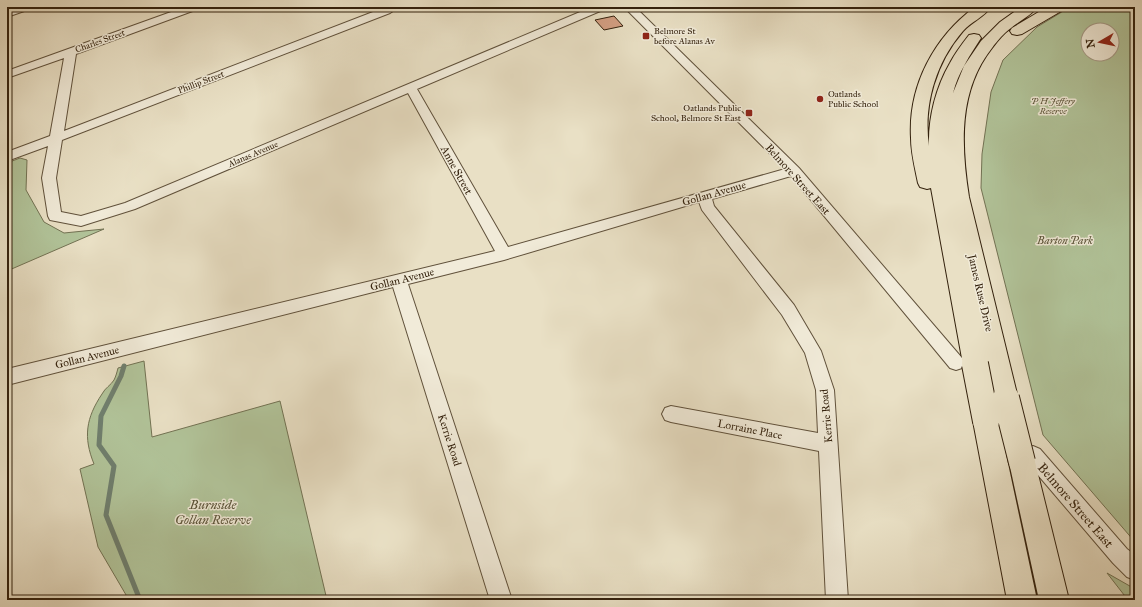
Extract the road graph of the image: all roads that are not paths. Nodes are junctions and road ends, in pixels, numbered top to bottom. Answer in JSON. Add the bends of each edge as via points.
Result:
{"nodes":[{"id":1,"x":26,"y":7,"type":"edge"},
{"id":2,"x":194,"y":7,"type":"edge"},
{"id":3,"x":394,"y":7,"type":"edge"},
{"id":4,"x":601,"y":7,"type":"edge"},
{"id":5,"x":628,"y":7,"type":"edge"},
{"id":6,"x":984,"y":7,"type":"edge"},
{"id":7,"x":1010,"y":7,"type":"edge"},
{"id":8,"x":1030,"y":7,"type":"edge"},
{"id":9,"x":1058,"y":7,"type":"edge"},
{"id":10,"x":7,"y":14,"type":"edge"},
{"id":11,"x":71,"y":52,"type":"junction"},
{"id":12,"x":7,"y":75,"type":"edge"},
{"id":13,"x":410,"y":87,"type":"junction"},
{"id":14,"x":55,"y":138,"type":"junction"},
{"id":15,"x":7,"y":157,"type":"edge"},
{"id":16,"x":794,"y":172,"type":"junction"},
{"id":17,"x":956,"y":178,"type":"junction"},
{"id":18,"x":704,"y":196,"type":"junction"},
{"id":19,"x":504,"y":254,"type":"junction"},
{"id":20,"x":399,"y":280,"type":"junction"},
{"id":21,"x":966,"y":321,"type":"junction"},
{"id":22,"x":966,"y":364,"type":"junction"},
{"id":23,"x":7,"y":378,"type":"edge"},
{"id":24,"x":671,"y":414,"type":"dead end"},
{"id":25,"x":828,"y":444,"type":"junction"},
{"id":26,"x":1027,"y":459,"type":"junction"},
{"id":27,"x":1127,"y":562,"type":"edge"},
{"id":28,"x":501,"y":600,"type":"edge"},
{"id":29,"x":837,"y":600,"type":"edge"},
{"id":30,"x":1022,"y":600,"type":"edge"},
{"id":31,"x":1054,"y":600,"type":"edge"}],
"edges":[{"from":1,"to":10,"type":"street"},
{"from":2,"to":11,"type":"street","name":"Charles Street"},
{"from":3,"to":14,"type":"street","name":"Phillip Street"},
{"from":4,"to":13,"type":"street","name":"Alanas Avenue"},
{"from":5,"to":16,"type":"street","name":"Belmore Street East"},
{"from":6,"to":21,"type":"highway","via":[[959,28],[938,56],[924,91],[920,109],[919,132],[949,289]]},
{"from":7,"to":21,"type":"highway","name":"James Ruse Drive","via":[[987,25],[965,49],[948,80],[938,119],[937,166],[941,195]]},
{"from":8,"to":17,"type":"highway","name":"James Ruse Drive","via":[[1017,15],[990,40],[972,66],[958,102],[954,145]]},
{"from":9,"to":17,"type":"highway","via":[[1033,20],[1002,44],[982,70],[968,105]]},
{"from":11,"to":12,"type":"street","name":"Charles Street"},
{"from":11,"to":14,"type":"street","name":"Alanas Avenue"},
{"from":13,"to":14,"type":"street","name":"Alanas Avenue","via":[[130,206],[81,221],[55,216],[49,178]]},
{"from":13,"to":19,"type":"street","name":"Anne Street"},
{"from":14,"to":15,"type":"street","name":"Phillip Street"},
{"from":16,"to":18,"type":"street","name":"Gollan Avenue"},
{"from":16,"to":22,"type":"street","name":"Belmore Street East"},
{"from":17,"to":26,"type":"highway","name":"James Ruse Drive","bridge":true,"via":[[1006,398]]},
{"from":18,"to":19,"type":"street","name":"Gollan Avenue"},
{"from":18,"to":25,"type":"street","name":"Kerrie Road","via":[[707,207],[788,310],[813,351],[825,390]]},
{"from":19,"to":20,"type":"street","name":"Gollan Avenue"},
{"from":20,"to":23,"type":"street","name":"Gollan Avenue"},
{"from":20,"to":28,"type":"street","name":"Kerrie Road"},
{"from":21,"to":22,"type":"highway","name":"James Ruse Drive"},
{"from":22,"to":30,"type":"highway","name":"James Ruse Drive","bridge":true,"via":[[986,421]]},
{"from":24,"to":25,"type":"street","name":"Lorraine Place"},
{"from":25,"to":29,"type":"street","name":"Kerrie Road"},
{"from":26,"to":27,"type":"street","name":"Belmore Street East"},
{"from":26,"to":31,"type":"highway","name":"James Ruse Drive"}]}
